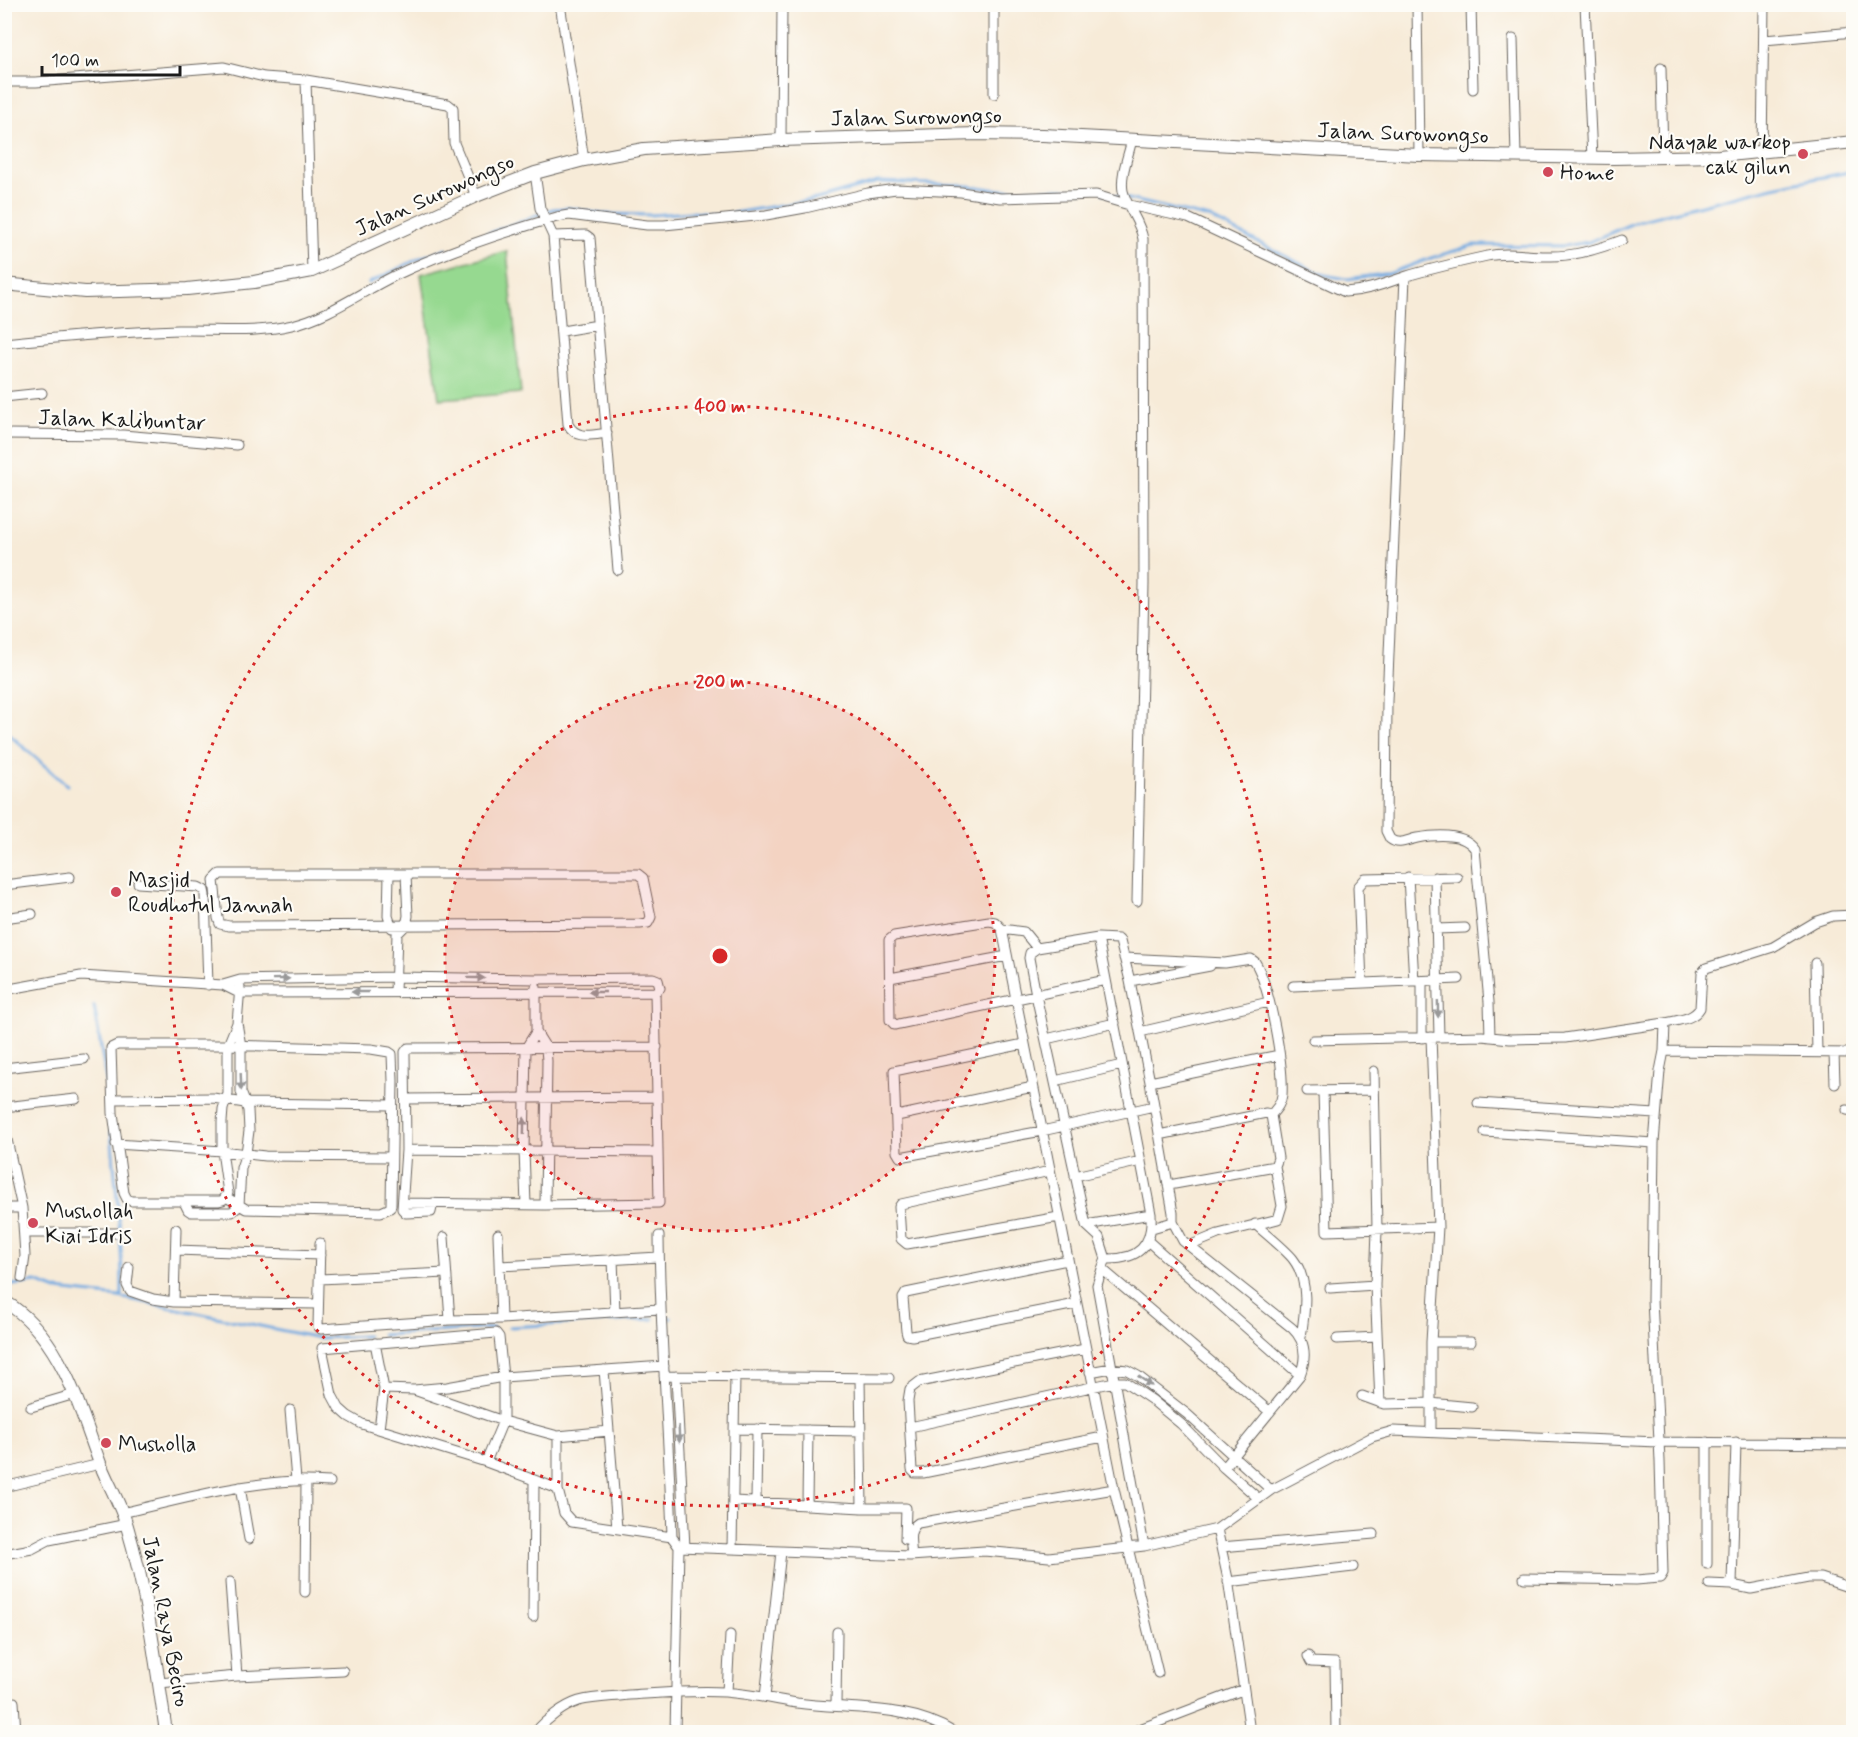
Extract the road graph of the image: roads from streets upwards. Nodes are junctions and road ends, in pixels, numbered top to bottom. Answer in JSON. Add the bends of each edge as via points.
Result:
{"nodes":[{"id":1,"x":560,"y":4,"type":"edge"},
{"id":2,"x":782,"y":4,"type":"edge"},
{"id":3,"x":994,"y":4,"type":"edge"},
{"id":4,"x":1417,"y":4,"type":"edge"},
{"id":5,"x":1471,"y":4,"type":"edge"},
{"id":6,"x":1585,"y":4,"type":"edge"},
{"id":7,"x":1764,"y":4,"type":"edge"},
{"id":8,"x":1854,"y":32,"type":"edge"},
{"id":9,"x":1513,"y":39,"type":"dead end"},
{"id":10,"x":1764,"y":40,"type":"junction"},
{"id":11,"x":1661,"y":68,"type":"dead end"},
{"id":12,"x":306,"y":80,"type":"junction"},
{"id":13,"x":4,"y":82,"type":"edge"},
{"id":14,"x":1473,"y":89,"type":"dead end"},
{"id":15,"x":994,"y":94,"type":"dead end"},
{"id":16,"x":1132,"y":139,"type":"junction"},
{"id":17,"x":782,"y":140,"type":"junction"},
{"id":18,"x":1854,"y":142,"type":"edge"},
{"id":19,"x":1762,"y":152,"type":"junction"},
{"id":20,"x":1419,"y":155,"type":"junction"},
{"id":21,"x":1516,"y":157,"type":"junction"},
{"id":22,"x":1663,"y":157,"type":"junction"},
{"id":23,"x":1592,"y":158,"type":"junction"},
{"id":24,"x":584,"y":160,"type":"junction"},
{"id":25,"x":535,"y":173,"type":"junction"},
{"id":26,"x":476,"y":196,"type":"junction"},
{"id":27,"x":1126,"y":199,"type":"junction"},
{"id":28,"x":543,"y":215,"type":"junction"},
{"id":29,"x":553,"y":236,"type":"junction"},
{"id":30,"x":1622,"y":240,"type":"dead end"},
{"id":31,"x":312,"y":271,"type":"junction"},
{"id":32,"x":1405,"y":280,"type":"junction"},
{"id":33,"x":4,"y":284,"type":"edge"},
{"id":34,"x":598,"y":325,"type":"junction"},
{"id":35,"x":562,"y":331,"type":"junction"},
{"id":36,"x":4,"y":343,"type":"edge"},
{"id":37,"x":42,"y":393,"type":"dead end"},
{"id":38,"x":4,"y":397,"type":"edge"},
{"id":39,"x":607,"y":433,"type":"junction"},
{"id":40,"x":4,"y":434,"type":"edge"},
{"id":41,"x":237,"y":445,"type":"dead end"},
{"id":42,"x":618,"y":570,"type":"dead end"},
{"id":43,"x":388,"y":874,"type":"junction"},
{"id":44,"x":406,"y":874,"type":"junction"},
{"id":45,"x":70,"y":877,"type":"dead end"},
{"id":46,"x":1408,"y":877,"type":"junction"},
{"id":47,"x":1435,"y":877,"type":"junction"},
{"id":48,"x":1457,"y":877,"type":"dead end"},
{"id":49,"x":138,"y":883,"type":"dead end"},
{"id":50,"x":4,"y":885,"type":"edge"},
{"id":51,"x":1137,"y":901,"type":"dead end"},
{"id":52,"x":32,"y":914,"type":"dead end"},
{"id":53,"x":1854,"y":915,"type":"edge"},
{"id":54,"x":4,"y":918,"type":"edge"},
{"id":55,"x":406,"y":925,"type":"junction"},
{"id":56,"x":390,"y":926,"type":"junction"},
{"id":57,"x":1465,"y":927,"type":"dead end"},
{"id":58,"x":1002,"y":929,"type":"junction"},
{"id":59,"x":1436,"y":930,"type":"junction"},
{"id":60,"x":397,"y":934,"type":"junction"},
{"id":61,"x":1098,"y":938,"type":"junction"},
{"id":62,"x":1037,"y":948,"type":"junction"},
{"id":63,"x":1007,"y":956,"type":"junction"},
{"id":64,"x":1124,"y":958,"type":"junction"},
{"id":65,"x":1225,"y":963,"type":"junction"},
{"id":66,"x":1815,"y":963,"type":"dead end"},
{"id":67,"x":395,"y":977,"type":"junction"},
{"id":68,"x":890,"y":978,"type":"junction"},
{"id":69,"x":536,"y":979,"type":"junction"},
{"id":70,"x":1460,"y":979,"type":"dead end"},
{"id":71,"x":240,"y":980,"type":"junction"},
{"id":72,"x":1106,"y":980,"type":"junction"},
{"id":73,"x":1437,"y":980,"type":"junction"},
{"id":74,"x":1130,"y":981,"type":"junction"},
{"id":75,"x":1418,"y":981,"type":"junction"},
{"id":76,"x":1362,"y":983,"type":"junction"},
{"id":77,"x":208,"y":985,"type":"junction"},
{"id":78,"x":223,"y":985,"type":"junction"},
{"id":79,"x":1293,"y":986,"type":"dead end"},
{"id":80,"x":4,"y":990,"type":"edge"},
{"id":81,"x":394,"y":992,"type":"junction"},
{"id":82,"x":655,"y":992,"type":"junction"},
{"id":83,"x":239,"y":993,"type":"junction"},
{"id":84,"x":536,"y":993,"type":"junction"},
{"id":85,"x":1036,"y":995,"type":"junction"},
{"id":86,"x":1016,"y":1001,"type":"junction"},
{"id":87,"x":1269,"y":1002,"type":"junction"},
{"id":88,"x":237,"y":1023,"type":"junction"},
{"id":89,"x":1115,"y":1023,"type":"junction"},
{"id":90,"x":1665,"y":1023,"type":"junction"},
{"id":91,"x":536,"y":1032,"type":"junction"},
{"id":92,"x":1140,"y":1032,"type":"junction"},
{"id":93,"x":1430,"y":1037,"type":"junction"},
{"id":94,"x":1490,"y":1037,"type":"junction"},
{"id":95,"x":1046,"y":1039,"type":"junction"},
{"id":96,"x":1313,"y":1040,"type":"dead end"},
{"id":97,"x":1024,"y":1044,"type":"junction"},
{"id":98,"x":228,"y":1046,"type":"junction"},
{"id":99,"x":241,"y":1046,"type":"junction"},
{"id":100,"x":546,"y":1047,"type":"junction"},
{"id":101,"x":657,"y":1047,"type":"junction"},
{"id":102,"x":526,"y":1048,"type":"junction"},
{"id":103,"x":1664,"y":1051,"type":"junction"},
{"id":104,"x":1817,"y":1052,"type":"junction"},
{"id":105,"x":1834,"y":1053,"type":"junction"},
{"id":106,"x":1854,"y":1053,"type":"edge"},
{"id":107,"x":1279,"y":1055,"type":"junction"},
{"id":108,"x":84,"y":1059,"type":"dead end"},
{"id":109,"x":1122,"y":1065,"type":"junction"},
{"id":110,"x":4,"y":1068,"type":"edge"},
{"id":111,"x":1374,"y":1071,"type":"dead end"},
{"id":112,"x":1055,"y":1081,"type":"junction"},
{"id":113,"x":1150,"y":1082,"type":"junction"},
{"id":114,"x":1835,"y":1084,"type":"dead end"},
{"id":115,"x":1033,"y":1087,"type":"junction"},
{"id":116,"x":1374,"y":1090,"type":"junction"},
{"id":117,"x":1307,"y":1091,"type":"dead end"},
{"id":118,"x":1323,"y":1091,"type":"junction"},
{"id":119,"x":657,"y":1097,"type":"junction"},
{"id":120,"x":114,"y":1098,"type":"junction"},
{"id":121,"x":76,"y":1099,"type":"dead end"},
{"id":122,"x":525,"y":1099,"type":"junction"},
{"id":123,"x":547,"y":1099,"type":"junction"},
{"id":124,"x":226,"y":1100,"type":"junction"},
{"id":125,"x":406,"y":1100,"type":"junction"},
{"id":126,"x":1478,"y":1103,"type":"dead end"},
{"id":127,"x":244,"y":1104,"type":"junction"},
{"id":128,"x":392,"y":1104,"type":"junction"},
{"id":129,"x":1154,"y":1106,"type":"junction"},
{"id":130,"x":4,"y":1107,"type":"edge"},
{"id":131,"x":1131,"y":1111,"type":"junction"},
{"id":132,"x":1656,"y":1114,"type":"junction"},
{"id":133,"x":1271,"y":1115,"type":"junction"},
{"id":134,"x":897,"y":1116,"type":"junction"},
{"id":135,"x":1064,"y":1125,"type":"junction"},
{"id":136,"x":4,"y":1126,"type":"edge"},
{"id":137,"x":1042,"y":1131,"type":"junction"},
{"id":138,"x":1485,"y":1132,"type":"dead end"},
{"id":139,"x":1159,"y":1135,"type":"junction"},
{"id":140,"x":1654,"y":1143,"type":"junction"},
{"id":141,"x":116,"y":1144,"type":"junction"},
{"id":142,"x":222,"y":1150,"type":"junction"},
{"id":143,"x":406,"y":1150,"type":"junction"},
{"id":144,"x":524,"y":1151,"type":"junction"},
{"id":145,"x":546,"y":1152,"type":"junction"},
{"id":146,"x":658,"y":1152,"type":"junction"},
{"id":147,"x":246,"y":1153,"type":"junction"},
{"id":148,"x":391,"y":1157,"type":"junction"},
{"id":149,"x":1141,"y":1161,"type":"junction"},
{"id":150,"x":1275,"y":1166,"type":"junction"},
{"id":151,"x":1050,"y":1171,"type":"junction"},
{"id":152,"x":1075,"y":1176,"type":"junction"},
{"id":153,"x":1169,"y":1185,"type":"junction"},
{"id":154,"x":226,"y":1197,"type":"junction"},
{"id":155,"x":184,"y":1202,"type":"junction"},
{"id":156,"x":526,"y":1205,"type":"junction"},
{"id":157,"x":545,"y":1205,"type":"junction"},
{"id":158,"x":239,"y":1206,"type":"junction"},
{"id":159,"x":4,"y":1208,"type":"edge"},
{"id":160,"x":22,"y":1208,"type":"junction"},
{"id":161,"x":1151,"y":1214,"type":"junction"},
{"id":162,"x":1059,"y":1217,"type":"junction"},
{"id":163,"x":1173,"y":1222,"type":"junction"},
{"id":164,"x":1255,"y":1224,"type":"junction"},
{"id":165,"x":1086,"y":1225,"type":"junction"},
{"id":166,"x":1438,"y":1227,"type":"junction"},
{"id":167,"x":1152,"y":1228,"type":"junction"},
{"id":168,"x":176,"y":1229,"type":"dead end"},
{"id":169,"x":1377,"y":1230,"type":"junction"},
{"id":170,"x":24,"y":1233,"type":"junction"},
{"id":171,"x":117,"y":1233,"type":"dead end"},
{"id":172,"x":498,"y":1234,"type":"dead end"},
{"id":173,"x":659,"y":1236,"type":"dead end"},
{"id":174,"x":444,"y":1237,"type":"dead end"},
{"id":175,"x":1149,"y":1242,"type":"junction"},
{"id":176,"x":320,"y":1243,"type":"dead end"},
{"id":177,"x":1189,"y":1246,"type":"junction"},
{"id":178,"x":176,"y":1250,"type":"junction"},
{"id":179,"x":320,"y":1255,"type":"junction"},
{"id":180,"x":659,"y":1257,"type":"junction"},
{"id":181,"x":613,"y":1259,"type":"junction"},
{"id":182,"x":1106,"y":1259,"type":"junction"},
{"id":183,"x":1067,"y":1260,"type":"junction"},
{"id":184,"x":500,"y":1266,"type":"junction"},
{"id":185,"x":129,"y":1267,"type":"dead end"},
{"id":186,"x":1102,"y":1269,"type":"junction"},
{"id":187,"x":446,"y":1273,"type":"junction"},
{"id":188,"x":22,"y":1278,"type":"dead end"},
{"id":189,"x":320,"y":1279,"type":"junction"},
{"id":190,"x":1376,"y":1285,"type":"junction"},
{"id":191,"x":1330,"y":1288,"type":"dead end"},
{"id":192,"x":4,"y":1301,"type":"edge"},
{"id":193,"x":174,"y":1302,"type":"junction"},
{"id":194,"x":318,"y":1304,"type":"junction"},
{"id":195,"x":1077,"y":1304,"type":"junction"},
{"id":196,"x":660,"y":1309,"type":"junction"},
{"id":197,"x":20,"y":1310,"type":"junction"},
{"id":198,"x":4,"y":1312,"type":"edge"},
{"id":199,"x":615,"y":1312,"type":"junction"},
{"id":200,"x":501,"y":1319,"type":"junction"},
{"id":201,"x":450,"y":1320,"type":"junction"},
{"id":202,"x":1301,"y":1337,"type":"junction"},
{"id":203,"x":1377,"y":1337,"type":"junction"},
{"id":204,"x":1337,"y":1339,"type":"dead end"},
{"id":205,"x":1431,"y":1342,"type":"junction"},
{"id":206,"x":1472,"y":1342,"type":"dead end"},
{"id":207,"x":375,"y":1343,"type":"junction"},
{"id":208,"x":1085,"y":1348,"type":"junction"},
{"id":209,"x":1111,"y":1368,"type":"junction"},
{"id":210,"x":604,"y":1370,"type":"junction"},
{"id":211,"x":664,"y":1371,"type":"junction"},
{"id":212,"x":1090,"y":1372,"type":"junction"},
{"id":213,"x":1300,"y":1375,"type":"junction"},
{"id":214,"x":676,"y":1376,"type":"junction"},
{"id":215,"x":735,"y":1376,"type":"junction"},
{"id":216,"x":503,"y":1377,"type":"junction"},
{"id":217,"x":860,"y":1378,"type":"junction"},
{"id":218,"x":889,"y":1378,"type":"dead end"},
{"id":219,"x":1114,"y":1382,"type":"junction"},
{"id":220,"x":1094,"y":1387,"type":"junction"},
{"id":221,"x":384,"y":1389,"type":"junction"},
{"id":222,"x":414,"y":1390,"type":"junction"},
{"id":223,"x":75,"y":1394,"type":"junction"},
{"id":224,"x":1362,"y":1396,"type":"dead end"},
{"id":225,"x":1380,"y":1403,"type":"junction"},
{"id":226,"x":1430,"y":1403,"type":"junction"},
{"id":227,"x":31,"y":1407,"type":"dead end"},
{"id":228,"x":1472,"y":1407,"type":"dead end"},
{"id":229,"x":290,"y":1410,"type":"dead end"},
{"id":230,"x":1270,"y":1412,"type":"junction"},
{"id":231,"x":504,"y":1421,"type":"junction"},
{"id":232,"x":910,"y":1427,"type":"junction"},
{"id":233,"x":379,"y":1429,"type":"junction"},
{"id":234,"x":735,"y":1429,"type":"junction"},
{"id":235,"x":757,"y":1429,"type":"junction"},
{"id":236,"x":808,"y":1430,"type":"junction"},
{"id":237,"x":609,"y":1431,"type":"junction"},
{"id":238,"x":861,"y":1431,"type":"junction"},
{"id":239,"x":1431,"y":1431,"type":"junction"},
{"id":240,"x":558,"y":1436,"type":"junction"},
{"id":241,"x":1103,"y":1437,"type":"junction"},
{"id":242,"x":1658,"y":1442,"type":"junction"},
{"id":243,"x":1707,"y":1442,"type":"junction"},
{"id":244,"x":1736,"y":1442,"type":"junction"},
{"id":245,"x":1854,"y":1444,"type":"edge"},
{"id":246,"x":1234,"y":1457,"type":"junction"},
{"id":247,"x":486,"y":1462,"type":"junction"},
{"id":248,"x":100,"y":1464,"type":"junction"},
{"id":249,"x":1224,"y":1468,"type":"junction"},
{"id":250,"x":534,"y":1480,"type":"junction"},
{"id":251,"x":301,"y":1481,"type":"junction"},
{"id":252,"x":330,"y":1482,"type":"dead end"},
{"id":253,"x":4,"y":1487,"type":"edge"},
{"id":254,"x":240,"y":1487,"type":"junction"},
{"id":255,"x":1114,"y":1489,"type":"junction"},
{"id":256,"x":558,"y":1490,"type":"junction"},
{"id":257,"x":1271,"y":1490,"type":"junction"},
{"id":258,"x":1259,"y":1499,"type":"junction"},
{"id":259,"x":734,"y":1501,"type":"junction"},
{"id":260,"x":756,"y":1502,"type":"junction"},
{"id":261,"x":807,"y":1505,"type":"junction"},
{"id":262,"x":862,"y":1508,"type":"junction"},
{"id":263,"x":124,"y":1518,"type":"junction"},
{"id":264,"x":617,"y":1528,"type":"junction"},
{"id":265,"x":1217,"y":1529,"type":"junction"},
{"id":266,"x":1374,"y":1534,"type":"dead end"},
{"id":267,"x":672,"y":1537,"type":"junction"},
{"id":268,"x":249,"y":1539,"type":"dead end"},
{"id":269,"x":1144,"y":1546,"type":"junction"},
{"id":270,"x":682,"y":1547,"type":"junction"},
{"id":271,"x":1221,"y":1547,"type":"junction"},
{"id":272,"x":1128,"y":1548,"type":"junction"},
{"id":273,"x":732,"y":1549,"type":"junction"},
{"id":274,"x":781,"y":1552,"type":"junction"},
{"id":275,"x":4,"y":1554,"type":"edge"},
{"id":276,"x":909,"y":1556,"type":"junction"},
{"id":277,"x":1707,"y":1564,"type":"dead end"},
{"id":278,"x":1353,"y":1567,"type":"dead end"},
{"id":279,"x":1524,"y":1578,"type":"dead end"},
{"id":280,"x":230,"y":1582,"type":"dead end"},
{"id":281,"x":1228,"y":1582,"type":"junction"},
{"id":282,"x":1709,"y":1584,"type":"dead end"},
{"id":283,"x":1732,"y":1585,"type":"junction"},
{"id":284,"x":1854,"y":1589,"type":"edge"},
{"id":285,"x":305,"y":1592,"type":"dead end"},
{"id":286,"x":533,"y":1617,"type":"dead end"},
{"id":287,"x":837,"y":1632,"type":"dead end"},
{"id":288,"x":730,"y":1635,"type":"dead end"},
{"id":289,"x":1308,"y":1656,"type":"dead end"},
{"id":290,"x":344,"y":1671,"type":"dead end"},
{"id":291,"x":1158,"y":1673,"type":"dead end"},
{"id":292,"x":237,"y":1676,"type":"junction"},
{"id":293,"x":159,"y":1683,"type":"junction"},
{"id":294,"x":1242,"y":1690,"type":"junction"},
{"id":295,"x":676,"y":1692,"type":"junction"},
{"id":296,"x":726,"y":1692,"type":"junction"},
{"id":297,"x":765,"y":1697,"type":"junction"},
{"id":298,"x":14,"y":1702,"type":"dead end"},
{"id":299,"x":836,"y":1705,"type":"junction"},
{"id":300,"x":16,"y":1732,"type":"edge"},
{"id":301,"x":166,"y":1732,"type":"edge"},
{"id":302,"x":535,"y":1732,"type":"edge"},
{"id":303,"x":675,"y":1732,"type":"edge"},
{"id":304,"x":953,"y":1732,"type":"edge"},
{"id":305,"x":1132,"y":1732,"type":"edge"},
{"id":306,"x":1250,"y":1732,"type":"edge"},
{"id":307,"x":1336,"y":1732,"type":"edge"}],
"edges":[{"from":1,"to":24,"type":"street"},
{"from":2,"to":17,"type":"street"},
{"from":3,"to":15,"type":"street"},
{"from":4,"to":20,"type":"street"},
{"from":5,"to":14,"type":"street"},
{"from":6,"to":23,"type":"street"},
{"from":7,"to":10,"type":"street"},
{"from":8,"to":10,"type":"street"},
{"from":9,"to":21,"type":"street"},
{"from":10,"to":19,"type":"street"},
{"from":11,"to":22,"type":"street"},
{"from":12,"to":13,"type":"street","via":[[264,77],[224,67]]},
{"from":12,"to":26,"type":"street","via":[[452,106],[454,143]]},
{"from":12,"to":31,"type":"street"},
{"from":16,"to":17,"type":"street","name":"Jalan Surowongso","via":[[976,134]]},
{"from":16,"to":20,"type":"street","name":"Jalan Surowongso"},
{"from":16,"to":27,"type":"street","via":[[1123,180]]},
{"from":17,"to":24,"type":"street","name":"Jalan Surowongso","via":[[644,149]]},
{"from":18,"to":19,"type":"street","name":"Jalan Surowongso"},
{"from":19,"to":22,"type":"street","name":"Jalan Surowongso"},
{"from":20,"to":21,"type":"street","name":"Jalan Surowongso"},
{"from":21,"to":23,"type":"street","name":"Jalan Surowongso"},
{"from":22,"to":23,"type":"street","name":"Jalan Surowongso"},
{"from":24,"to":25,"type":"street","name":"Jalan Surowongso"},
{"from":25,"to":26,"type":"street","name":"Jalan Surowongso"},
{"from":25,"to":28,"type":"street"},
{"from":26,"to":31,"type":"street","name":"Jalan Surowongso"},
{"from":27,"to":28,"type":"street","via":[[1076,194],[1000,198],[896,189],[766,215],[664,225]]},
{"from":27,"to":32,"type":"street","via":[[1188,218],[1339,290],[1360,291]]},
{"from":27,"to":51,"type":"street","via":[[1143,239],[1144,584]]},
{"from":28,"to":29,"type":"street"},
{"from":28,"to":36,"type":"street","via":[[426,261],[338,308],[290,326]]},
{"from":29,"to":34,"type":"street","via":[[590,238]]},
{"from":29,"to":35,"type":"street"},
{"from":30,"to":32,"type":"street","via":[[1577,254],[1495,255]]},
{"from":31,"to":33,"type":"street","name":"Jalan Surowongso","via":[[188,289],[85,292]]},
{"from":32,"to":94,"type":"street","via":[[1387,701],[1386,831],[1397,843],[1436,836],[1462,838],[1475,849]]},
{"from":34,"to":35,"type":"street"},
{"from":34,"to":39,"type":"street"},
{"from":35,"to":39,"type":"street","via":[[568,424],[579,435]]},
{"from":37,"to":38,"type":"street"},
{"from":39,"to":42,"type":"street"},
{"from":40,"to":41,"type":"street","name":"Jalan Kalibuntar","via":[[123,435]]},
{"from":43,"to":44,"type":"street"},
{"from":43,"to":56,"type":"street"},
{"from":43,"to":56,"type":"street","via":[[220,873],[214,880],[220,924]]},
{"from":44,"to":55,"type":"street"},
{"from":44,"to":55,"type":"street","via":[[638,874],[643,878],[651,917],[648,923],[640,924]]},
{"from":45,"to":50,"type":"street"},
{"from":46,"to":47,"type":"street"},
{"from":46,"to":75,"type":"street"},
{"from":46,"to":76,"type":"street","via":[[1365,879],[1358,887]]},
{"from":47,"to":48,"type":"street"},
{"from":47,"to":59,"type":"street"},
{"from":49,"to":77,"type":"street","via":[[204,890]]},
{"from":52,"to":54,"type":"street"},
{"from":53,"to":90,"type":"street","via":[[1815,922],[1773,947],[1706,968],[1697,1013]]},
{"from":55,"to":56,"type":"street"},
{"from":55,"to":60,"type":"street"},
{"from":56,"to":60,"type":"street"},
{"from":57,"to":59,"type":"street"},
{"from":58,"to":62,"type":"street","via":[[1024,932]]},
{"from":58,"to":63,"type":"street"},
{"from":58,"to":68,"type":"street","via":[[995,922],[980,921],[894,936],[889,940]]},
{"from":59,"to":73,"type":"street"},
{"from":60,"to":67,"type":"street"},
{"from":61,"to":62,"type":"street"},
{"from":61,"to":64,"type":"street","via":[[1119,939]]},
{"from":61,"to":72,"type":"street"},
{"from":62,"to":85,"type":"street","via":[[1029,958]]},
{"from":63,"to":68,"type":"street"},
{"from":63,"to":86,"type":"street"},
{"from":64,"to":65,"type":"street"},
{"from":64,"to":74,"type":"street"},
{"from":65,"to":74,"type":"street"},
{"from":65,"to":87,"type":"street","via":[[1255,962]]},
{"from":66,"to":104,"type":"street"},
{"from":67,"to":69,"type":"street","one_way":true},
{"from":71,"to":67,"type":"street","one_way":true},
{"from":67,"to":81,"type":"street"},
{"from":68,"to":86,"type":"street","via":[[890,1020],[895,1025]]},
{"from":69,"to":82,"type":"street","via":[[653,978],[660,983]]},
{"from":69,"to":84,"type":"street"},
{"from":70,"to":73,"type":"street"},
{"from":71,"to":78,"type":"street"},
{"from":71,"to":83,"type":"street"},
{"from":72,"to":85,"type":"street"},
{"from":72,"to":89,"type":"street"},
{"from":73,"to":75,"type":"street"},
{"from":73,"to":93,"type":"street","one_way":true},
{"from":74,"to":92,"type":"street"},
{"from":75,"to":76,"type":"street"},
{"from":75,"to":93,"type":"street"},
{"from":76,"to":79,"type":"street"},
{"from":77,"to":78,"type":"street"},
{"from":77,"to":80,"type":"street","via":[[81,976]]},
{"from":78,"to":83,"type":"street"},
{"from":81,"to":83,"type":"street","one_way":true},
{"from":81,"to":84,"type":"street"},
{"from":82,"to":84,"type":"street","one_way":true},
{"from":82,"to":101,"type":"street"},
{"from":83,"to":88,"type":"street"},
{"from":84,"to":91,"type":"street"},
{"from":85,"to":86,"type":"street"},
{"from":85,"to":95,"type":"street"},
{"from":86,"to":97,"type":"street"},
{"from":87,"to":92,"type":"street"},
{"from":87,"to":107,"type":"street"},
{"from":88,"to":98,"type":"street"},
{"from":88,"to":99,"type":"street"},
{"from":89,"to":95,"type":"street"},
{"from":89,"to":109,"type":"street"},
{"from":90,"to":94,"type":"street","via":[[1565,1038]]},
{"from":90,"to":103,"type":"street"},
{"from":91,"to":100,"type":"street"},
{"from":91,"to":102,"type":"street"},
{"from":92,"to":113,"type":"street"},
{"from":93,"to":94,"type":"street"},
{"from":93,"to":96,"type":"street"},
{"from":93,"to":166,"type":"street"},
{"from":95,"to":112,"type":"street"},
{"from":97,"to":115,"type":"street"},
{"from":97,"to":134,"type":"street","via":[[897,1069]]},
{"from":98,"to":99,"type":"street"},
{"from":98,"to":120,"type":"street","via":[[114,1046]]},
{"from":98,"to":124,"type":"street"},
{"from":99,"to":127,"type":"street","one_way":true},
{"from":99,"to":128,"type":"street","via":[[389,1052],[393,1058]]},
{"from":100,"to":101,"type":"street"},
{"from":100,"to":102,"type":"street"},
{"from":100,"to":123,"type":"street"},
{"from":101,"to":119,"type":"street"},
{"from":102,"to":122,"type":"street"},
{"from":102,"to":125,"type":"street","via":[[408,1048]]},
{"from":103,"to":104,"type":"street"},
{"from":103,"to":132,"type":"street"},
{"from":104,"to":105,"type":"street"},
{"from":105,"to":106,"type":"street"},
{"from":105,"to":114,"type":"street"},
{"from":107,"to":113,"type":"street"},
{"from":107,"to":133,"type":"street","via":[[1282,1096]]},
{"from":108,"to":110,"type":"street"},
{"from":109,"to":112,"type":"street"},
{"from":109,"to":131,"type":"street"},
{"from":111,"to":116,"type":"street"},
{"from":112,"to":135,"type":"street"},
{"from":113,"to":129,"type":"street"},
{"from":115,"to":134,"type":"street"},
{"from":115,"to":137,"type":"street"},
{"from":116,"to":118,"type":"street"},
{"from":116,"to":169,"type":"street"},
{"from":117,"to":118,"type":"street"},
{"from":118,"to":169,"type":"street","via":[[1327,1230]]},
{"from":119,"to":123,"type":"street"},
{"from":119,"to":146,"type":"street"},
{"from":120,"to":124,"type":"street"},
{"from":120,"to":141,"type":"street"},
{"from":121,"to":130,"type":"street"},
{"from":122,"to":123,"type":"street"},
{"from":122,"to":125,"type":"street"},
{"from":144,"to":122,"type":"street","one_way":true},
{"from":123,"to":145,"type":"street"},
{"from":124,"to":127,"type":"street"},
{"from":124,"to":142,"type":"street"},
{"from":125,"to":143,"type":"street"},
{"from":126,"to":132,"type":"street"},
{"from":127,"to":128,"type":"street"},
{"from":127,"to":147,"type":"street","via":[[248,1110]]},
{"from":128,"to":148,"type":"street"},
{"from":129,"to":131,"type":"street"},
{"from":129,"to":139,"type":"street"},
{"from":131,"to":135,"type":"street"},
{"from":131,"to":149,"type":"street"},
{"from":132,"to":140,"type":"street"},
{"from":133,"to":139,"type":"street"},
{"from":133,"to":150,"type":"street","via":[[1278,1158]]},
{"from":134,"to":137,"type":"street","via":[[897,1152],[902,1158]]},
{"from":135,"to":137,"type":"street"},
{"from":135,"to":152,"type":"street"},
{"from":136,"to":160,"type":"street"},
{"from":137,"to":151,"type":"street"},
{"from":138,"to":140,"type":"street"},
{"from":139,"to":153,"type":"street"},
{"from":140,"to":242,"type":"street","via":[[1652,1299]]},
{"from":141,"to":142,"type":"street"},
{"from":141,"to":155,"type":"street","via":[[127,1199]]},
{"from":142,"to":147,"type":"street"},
{"from":142,"to":154,"type":"street","via":[[229,1192]]},
{"from":143,"to":144,"type":"street"},
{"from":143,"to":156,"type":"street","via":[[404,1213],[431,1212],[433,1203]]},
{"from":144,"to":145,"type":"street"},
{"from":144,"to":156,"type":"street"},
{"from":145,"to":146,"type":"street"},
{"from":145,"to":157,"type":"street"},
{"from":146,"to":157,"type":"street","via":[[658,1203]]},
{"from":147,"to":148,"type":"street"},
{"from":147,"to":158,"type":"street"},
{"from":148,"to":158,"type":"street","via":[[391,1205],[386,1211]]},
{"from":149,"to":152,"type":"street"},
{"from":149,"to":161,"type":"street"},
{"from":150,"to":153,"type":"street"},
{"from":150,"to":164,"type":"street","via":[[1281,1215]]},
{"from":151,"to":162,"type":"street"},
{"from":151,"to":162,"type":"street","via":[[902,1204],[902,1239],[907,1244]]},
{"from":152,"to":165,"type":"street"},
{"from":153,"to":163,"type":"street"},
{"from":154,"to":155,"type":"street","via":[[219,1201]]},
{"from":154,"to":158,"type":"street"},
{"from":155,"to":158,"type":"street","via":[[191,1212],[232,1212]]},
{"from":156,"to":157,"type":"street"},
{"from":159,"to":160,"type":"street"},
{"from":160,"to":170,"type":"street"},
{"from":161,"to":165,"type":"street"},
{"from":161,"to":167,"type":"street"},
{"from":162,"to":183,"type":"street"},
{"from":163,"to":167,"type":"street"},
{"from":163,"to":177,"type":"street","via":[[1179,1237]]},
{"from":164,"to":177,"type":"street"},
{"from":164,"to":202,"type":"street","via":[[1293,1259],[1298,1269],[1306,1305]]},
{"from":165,"to":182,"type":"street","via":[[1099,1236]]},
{"from":166,"to":169,"type":"street"},
{"from":166,"to":205,"type":"street"},
{"from":167,"to":175,"type":"street"},
{"from":168,"to":178,"type":"street"},
{"from":169,"to":190,"type":"street"},
{"from":170,"to":171,"type":"street"},
{"from":170,"to":188,"type":"street"},
{"from":172,"to":184,"type":"street"},
{"from":173,"to":180,"type":"street"},
{"from":174,"to":187,"type":"street"},
{"from":175,"to":182,"type":"street","via":[[1132,1254]]},
{"from":175,"to":213,"type":"street"},
{"from":176,"to":179,"type":"street"},
{"from":177,"to":202,"type":"street"},
{"from":178,"to":179,"type":"street"},
{"from":178,"to":193,"type":"street"},
{"from":179,"to":189,"type":"street"},
{"from":180,"to":181,"type":"street"},
{"from":180,"to":196,"type":"street"},
{"from":181,"to":184,"type":"street"},
{"from":181,"to":199,"type":"street"},
{"from":182,"to":186,"type":"street"},
{"from":183,"to":195,"type":"street"},
{"from":183,"to":195,"type":"street","via":[[906,1293],[906,1331],[912,1336]]},
{"from":184,"to":200,"type":"street"},
{"from":185,"to":193,"type":"street","via":[[129,1291]]},
{"from":186,"to":209,"type":"street","via":[[1097,1285]]},
{"from":186,"to":230,"type":"street"},
{"from":187,"to":189,"type":"street"},
{"from":187,"to":201,"type":"street"},
{"from":189,"to":194,"type":"street"},
{"from":190,"to":191,"type":"street"},
{"from":190,"to":203,"type":"street"},
{"from":192,"to":197,"type":"street","name":"Jalan Raya Beciro"},
{"from":193,"to":194,"type":"street"},
{"from":194,"to":201,"type":"street","via":[[321,1329]]},
{"from":195,"to":208,"type":"street"},
{"from":196,"to":199,"type":"street"},
{"from":196,"to":211,"type":"street"},
{"from":197,"to":198,"type":"street"},
{"from":197,"to":223,"type":"street","name":"Jalan Raya Beciro","via":[[47,1340]]},
{"from":199,"to":200,"type":"street"},
{"from":200,"to":201,"type":"street"},
{"from":202,"to":213,"type":"street","via":[[1305,1363]]},
{"from":203,"to":204,"type":"street"},
{"from":203,"to":225,"type":"street"},
{"from":205,"to":206,"type":"street"},
{"from":205,"to":226,"type":"street"},
{"from":207,"to":216,"type":"street","via":[[496,1333],[500,1337]]},
{"from":207,"to":221,"type":"street"},
{"from":207,"to":233,"type":"street","via":[[324,1347],[322,1351],[339,1408],[362,1424]]},
{"from":208,"to":212,"type":"street"},
{"from":208,"to":232,"type":"street","via":[[919,1383],[908,1394]]},
{"from":209,"to":212,"type":"street"},
{"from":209,"to":219,"type":"street"},
{"from":209,"to":246,"type":"street","one_way":true,"via":[[1138,1376]]},
{"from":210,"to":211,"type":"street"},
{"from":210,"to":216,"type":"street"},
{"from":210,"to":237,"type":"street"},
{"from":211,"to":214,"type":"street"},
{"from":211,"to":267,"type":"street"},
{"from":212,"to":220,"type":"street"},
{"from":213,"to":230,"type":"street"},
{"from":214,"to":215,"type":"street"},
{"from":214,"to":270,"type":"street","one_way":true},
{"from":215,"to":217,"type":"street"},
{"from":215,"to":234,"type":"street"},
{"from":216,"to":222,"type":"street"},
{"from":216,"to":231,"type":"street"},
{"from":217,"to":218,"type":"street"},
{"from":217,"to":238,"type":"street"},
{"from":219,"to":220,"type":"street"},
{"from":219,"to":249,"type":"street","via":[[1125,1382],[1152,1400]]},
{"from":219,"to":269,"type":"street"},
{"from":220,"to":232,"type":"street"},
{"from":220,"to":241,"type":"street"},
{"from":221,"to":222,"type":"street"},
{"from":221,"to":233,"type":"street"},
{"from":222,"to":231,"type":"street"},
{"from":223,"to":227,"type":"street"},
{"from":223,"to":248,"type":"street","name":"Jalan Raya Beciro"},
{"from":224,"to":225,"type":"street"},
{"from":225,"to":226,"type":"street"},
{"from":226,"to":228,"type":"street"},
{"from":226,"to":239,"type":"street"},
{"from":229,"to":251,"type":"street"},
{"from":230,"to":246,"type":"street"},
{"from":231,"to":240,"type":"street"},
{"from":231,"to":247,"type":"street"},
{"from":232,"to":241,"type":"street","via":[[912,1470],[917,1474]]},
{"from":233,"to":247,"type":"street"},
{"from":234,"to":235,"type":"street"},
{"from":234,"to":259,"type":"street"},
{"from":235,"to":236,"type":"street"},
{"from":235,"to":260,"type":"street"},
{"from":236,"to":238,"type":"street"},
{"from":236,"to":261,"type":"street"},
{"from":237,"to":240,"type":"street"},
{"from":237,"to":264,"type":"street"},
{"from":238,"to":262,"type":"street"},
{"from":239,"to":242,"type":"street"},
{"from":239,"to":257,"type":"street","via":[[1384,1432]]},
{"from":240,"to":256,"type":"street"},
{"from":241,"to":255,"type":"street"},
{"from":242,"to":243,"type":"street"},
{"from":242,"to":279,"type":"street","via":[[1663,1576],[1652,1580]]},
{"from":243,"to":244,"type":"street"},
{"from":243,"to":277,"type":"street"},
{"from":244,"to":245,"type":"street"},
{"from":244,"to":283,"type":"street"},
{"from":246,"to":249,"type":"street"},
{"from":246,"to":257,"type":"street"},
{"from":247,"to":250,"type":"street"},
{"from":248,"to":253,"type":"street"},
{"from":248,"to":263,"type":"street","name":"Jalan Raya Beciro"},
{"from":249,"to":258,"type":"street"},
{"from":250,"to":256,"type":"street"},
{"from":250,"to":286,"type":"street"},
{"from":251,"to":252,"type":"street"},
{"from":251,"to":254,"type":"street"},
{"from":251,"to":285,"type":"street"},
{"from":254,"to":263,"type":"street"},
{"from":254,"to":268,"type":"street"},
{"from":255,"to":272,"type":"street"},
{"from":255,"to":276,"type":"street","via":[[918,1523],[910,1536]]},
{"from":256,"to":264,"type":"street","via":[[564,1514],[572,1522]]},
{"from":257,"to":258,"type":"street"},
{"from":258,"to":265,"type":"street"},
{"from":259,"to":260,"type":"street"},
{"from":259,"to":273,"type":"street"},
{"from":260,"to":261,"type":"street"},
{"from":261,"to":262,"type":"street"},
{"from":262,"to":276,"type":"street","via":[[906,1508]]},
{"from":263,"to":275,"type":"street","via":[[53,1539],[31,1550]]},
{"from":263,"to":293,"type":"street","name":"Jalan Raya Beciro","via":[[149,1614]]},
{"from":264,"to":267,"type":"street"},
{"from":265,"to":269,"type":"street"},
{"from":265,"to":271,"type":"street"},
{"from":266,"to":271,"type":"street"},
{"from":267,"to":270,"type":"street"},
{"from":269,"to":272,"type":"street"},
{"from":270,"to":273,"type":"street"},
{"from":270,"to":295,"type":"street"},
{"from":271,"to":281,"type":"street"},
{"from":272,"to":276,"type":"street","via":[[1049,1557],[984,1551]]},
{"from":272,"to":291,"type":"street"},
{"from":273,"to":274,"type":"street"},
{"from":274,"to":276,"type":"street"},
{"from":274,"to":297,"type":"street"},
{"from":278,"to":281,"type":"street"},
{"from":280,"to":292,"type":"street"},
{"from":281,"to":294,"type":"street"},
{"from":282,"to":283,"type":"street"},
{"from":283,"to":284,"type":"street","via":[[1751,1589],[1821,1578]]},
{"from":287,"to":299,"type":"street"},
{"from":288,"to":296,"type":"street"},
{"from":289,"to":307,"type":"street","via":[[1311,1662],[1335,1663]]},
{"from":290,"to":292,"type":"street"},
{"from":292,"to":293,"type":"street"},
{"from":293,"to":301,"type":"street","name":"Jalan Raya Beciro"},
{"from":294,"to":305,"type":"street"},
{"from":294,"to":306,"type":"street"},
{"from":295,"to":296,"type":"street"},
{"from":295,"to":302,"type":"street","via":[[578,1701]]},
{"from":295,"to":303,"type":"street"},
{"from":296,"to":297,"type":"street"},
{"from":297,"to":299,"type":"street"},
{"from":298,"to":300,"type":"street"},
{"from":299,"to":304,"type":"street","via":[[903,1714],[937,1723]]}]}
